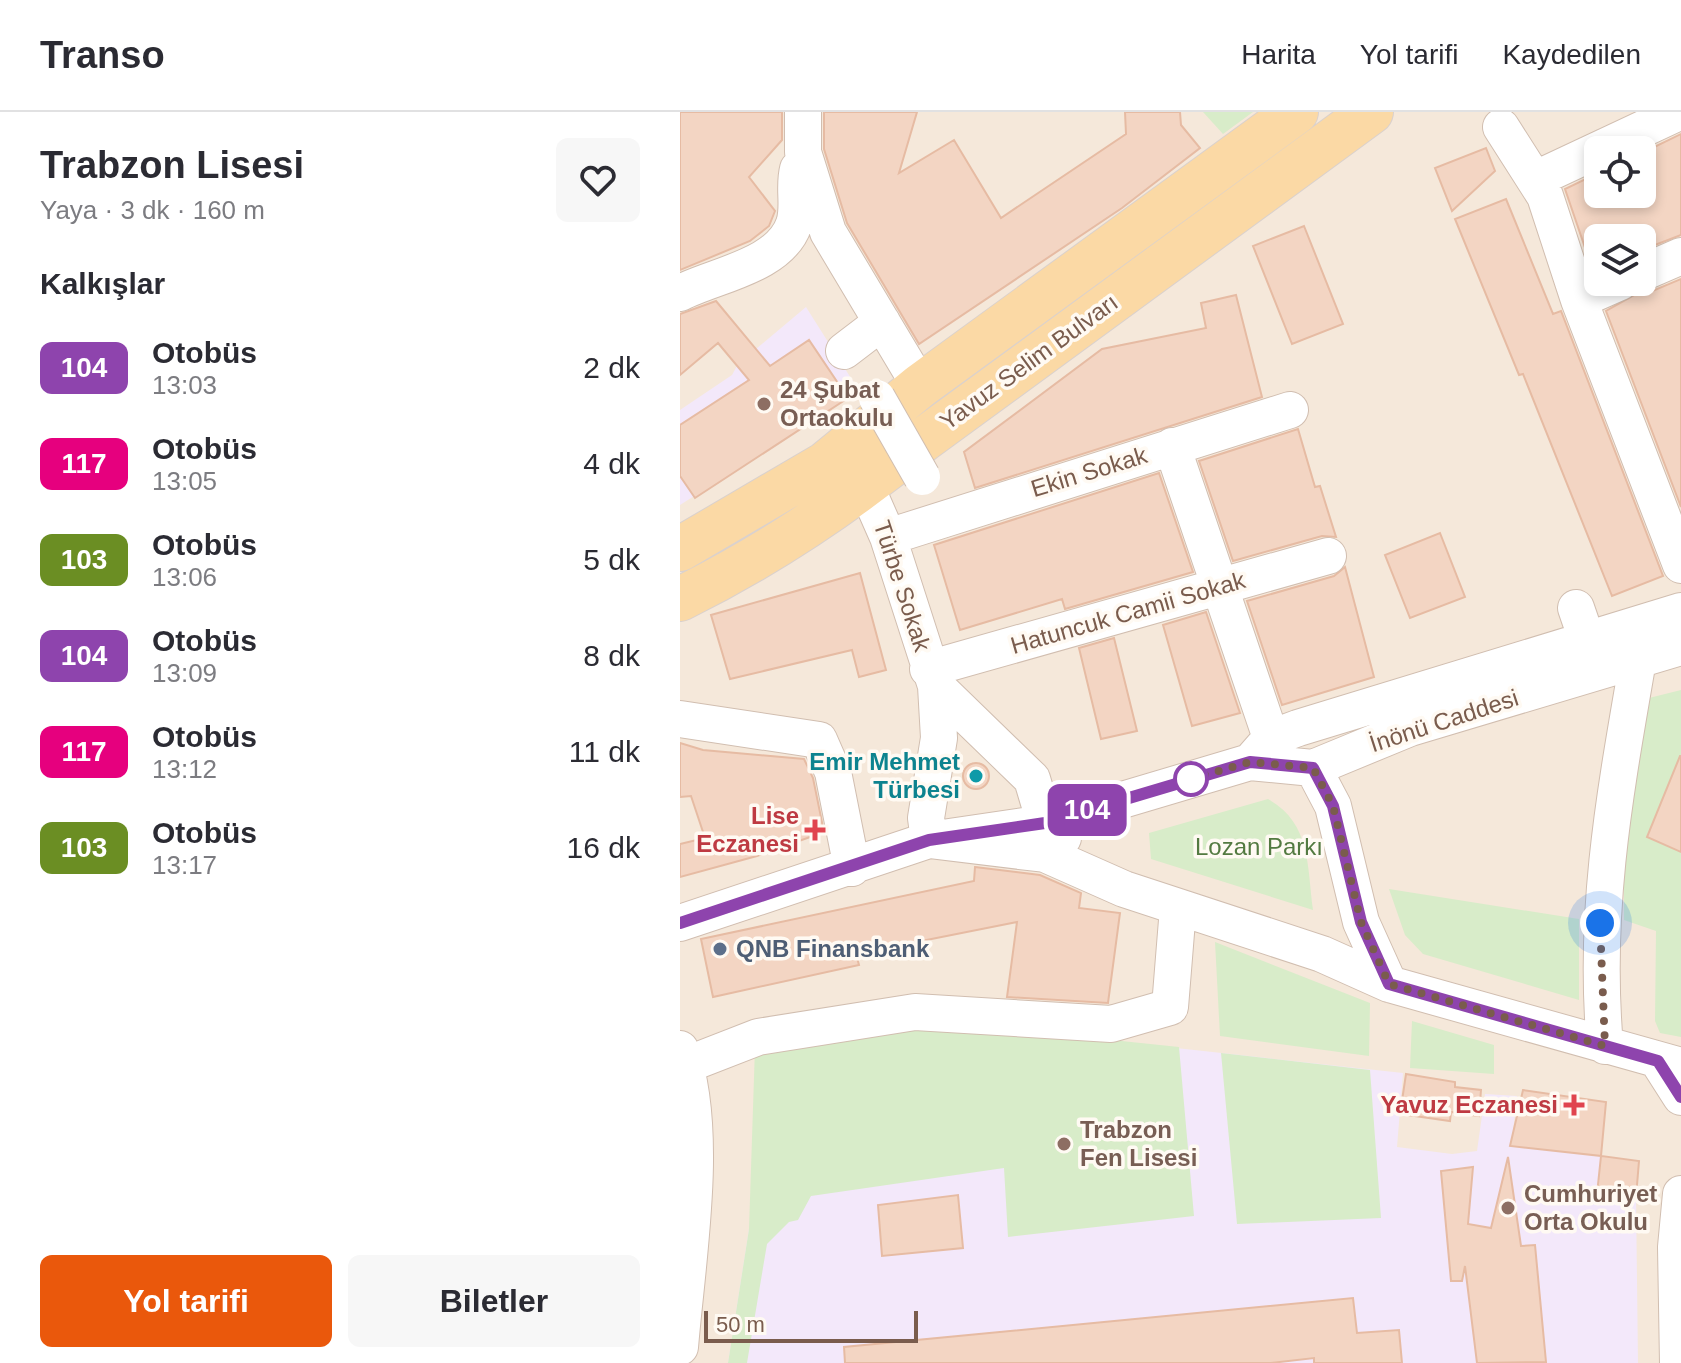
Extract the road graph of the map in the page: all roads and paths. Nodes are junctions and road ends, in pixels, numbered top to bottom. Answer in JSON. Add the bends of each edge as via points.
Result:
{"nodes":[{"id":1,"x":803,"y":112,"type":"edge"},
{"id":2,"x":1296,"y":112,"type":"edge"},
{"id":3,"x":1371,"y":112,"type":"edge"},
{"id":4,"x":1679,"y":112,"type":"edge"},
{"id":5,"x":1501,"y":127,"type":"dead end"},
{"id":6,"x":803,"y":152,"type":"junction"},
{"id":7,"x":1536,"y":179,"type":"junction"},
{"id":8,"x":1681,"y":256,"type":"edge"},
{"id":9,"x":1656,"y":267,"type":"edge"},
{"id":10,"x":680,"y":293,"type":"edge"},
{"id":11,"x":1588,"y":296,"type":"edge"},
{"id":12,"x":1579,"y":300,"type":"junction"},
{"id":13,"x":882,"y":322,"type":"junction"},
{"id":14,"x":844,"y":351,"type":"dead end"},
{"id":15,"x":920,"y":386,"type":"junction"},
{"id":16,"x":877,"y":398,"type":"dead end"},
{"id":17,"x":1290,"y":410,"type":"dead end"},
{"id":18,"x":1172,"y":446,"type":"junction"},
{"id":19,"x":899,"y":477,"type":"junction"},
{"id":20,"x":888,"y":537,"type":"junction"},
{"id":21,"x":680,"y":549,"type":"edge"},
{"id":22,"x":1328,"y":556,"type":"dead end"},
{"id":23,"x":1681,"y":565,"type":"edge"},
{"id":24,"x":1219,"y":588,"type":"junction"},
{"id":25,"x":680,"y":599,"type":"edge"},
{"id":26,"x":1681,"y":611,"type":"edge"},
{"id":27,"x":1631,"y":644,"type":"junction"},
{"id":28,"x":1681,"y":647,"type":"edge"},
{"id":29,"x":932,"y":677,"type":"junction"},
{"id":30,"x":680,"y":719,"type":"edge"},
{"id":31,"x":1261,"y":750,"type":"junction"},
{"id":32,"x":1313,"y":768,"type":"junction"},
{"id":33,"x":1045,"y":823,"type":"junction"},
{"id":34,"x":929,"y":840,"type":"junction"},
{"id":35,"x":852,"y":868,"type":"junction"},
{"id":36,"x":1124,"y":889,"type":"junction"},
{"id":37,"x":1178,"y":908,"type":"junction"},
{"id":38,"x":680,"y":923,"type":"edge"},
{"id":39,"x":1389,"y":984,"type":"junction"},
{"id":40,"x":1605,"y":1046,"type":"junction"},
{"id":41,"x":683,"y":1057,"type":"edge"},
{"id":42,"x":1670,"y":1064,"type":"edge"},
{"id":43,"x":1681,"y":1097,"type":"edge"},
{"id":44,"x":1681,"y":1194,"type":"edge"},
{"id":45,"x":680,"y":1347,"type":"edge"},
{"id":46,"x":1678,"y":1363,"type":"edge"}],
"edges":[{"from":1,"to":6,"type":"street"},
{"from":2,"to":15,"type":"main road","name":"Yavuz Selim Bulvarı"},
{"from":3,"to":19,"type":"main road","name":"Yavuz Selim Bulvarı"},
{"from":4,"to":7,"type":"street"},
{"from":5,"to":7,"type":"street"},
{"from":6,"to":10,"type":"street","via":[[794,182],[798,211],[792,229],[749,268],[709,278]]},
{"from":6,"to":13,"type":"street","via":[[828,232]]},
{"from":7,"to":12,"type":"street"},
{"from":8,"to":9,"type":"street"},
{"from":11,"to":12,"type":"street"},
{"from":12,"to":23,"type":"street"},
{"from":13,"to":14,"type":"street"},
{"from":13,"to":15,"type":"street"},
{"from":15,"to":21,"type":"main road","name":"Yavuz Selim Bulvarı","via":[[825,464]]},
{"from":16,"to":19,"type":"street","name":"Türbe Sokak","bridge":true},
{"from":17,"to":18,"type":"street","name":"Ekin Sokak"},
{"from":18,"to":20,"type":"street","name":"Ekin Sokak"},
{"from":18,"to":24,"type":"street"},
{"from":19,"to":20,"type":"street","name":"Türbe Sokak"},
{"from":19,"to":25,"type":"main road","name":"Yavuz Selim Bulvarı"},
{"from":20,"to":29,"type":"street","name":"Türbe Sokak"},
{"from":22,"to":24,"type":"street","name":"Hatuncuk Camii Sokak"},
{"from":24,"to":29,"type":"street","name":"Hatuncuk Camii Sokak"},
{"from":24,"to":31,"type":"street"},
{"from":26,"to":27,"type":"street","name":"İnönü Caddesi"},
{"from":27,"to":28,"type":"street","name":"İnönü Caddesi"},
{"from":27,"to":31,"type":"street","name":"İnönü Caddesi","via":[[1581,624]]},
{"from":27,"to":32,"type":"street","name":"İnönü Caddesi"},
{"from":27,"to":40,"type":"street","via":[[1601,899]]},
{"from":29,"to":33,"type":"street","name":"Türbe Sokak","via":[[1032,779]]},
{"from":29,"to":34,"type":"street","name":"Türbe Sokak","via":[[939,738],[926,818]]},
{"from":30,"to":35,"type":"street","via":[[819,740],[833,772]]},
{"from":31,"to":32,"type":"street","name":"İnönü Caddesi"},
{"from":31,"to":33,"type":"street","name":"İnönü Caddesi"},
{"from":32,"to":39,"type":"street","via":[[1333,806],[1361,922]]},
{"from":33,"to":34,"type":"street","name":"İnönü Caddesi"},
{"from":33,"to":36,"type":"street"},
{"from":34,"to":35,"type":"street","name":"İnönü Caddesi"},
{"from":34,"to":36,"type":"street","via":[[1045,854]]},
{"from":35,"to":38,"type":"street","name":"İnönü Caddesi"},
{"from":36,"to":37,"type":"street"},
{"from":37,"to":39,"type":"street","via":[[1322,954]]},
{"from":37,"to":41,"type":"street","via":[[1170,1007],[1111,1024],[915,1012],[758,1037]]},
{"from":39,"to":40,"type":"street"},
{"from":40,"to":42,"type":"street"},
{"from":41,"to":45,"type":"street","via":[[694,1133]]},
{"from":42,"to":43,"type":"street"},
{"from":44,"to":46,"type":"street","via":[[1676,1247]]}]}
